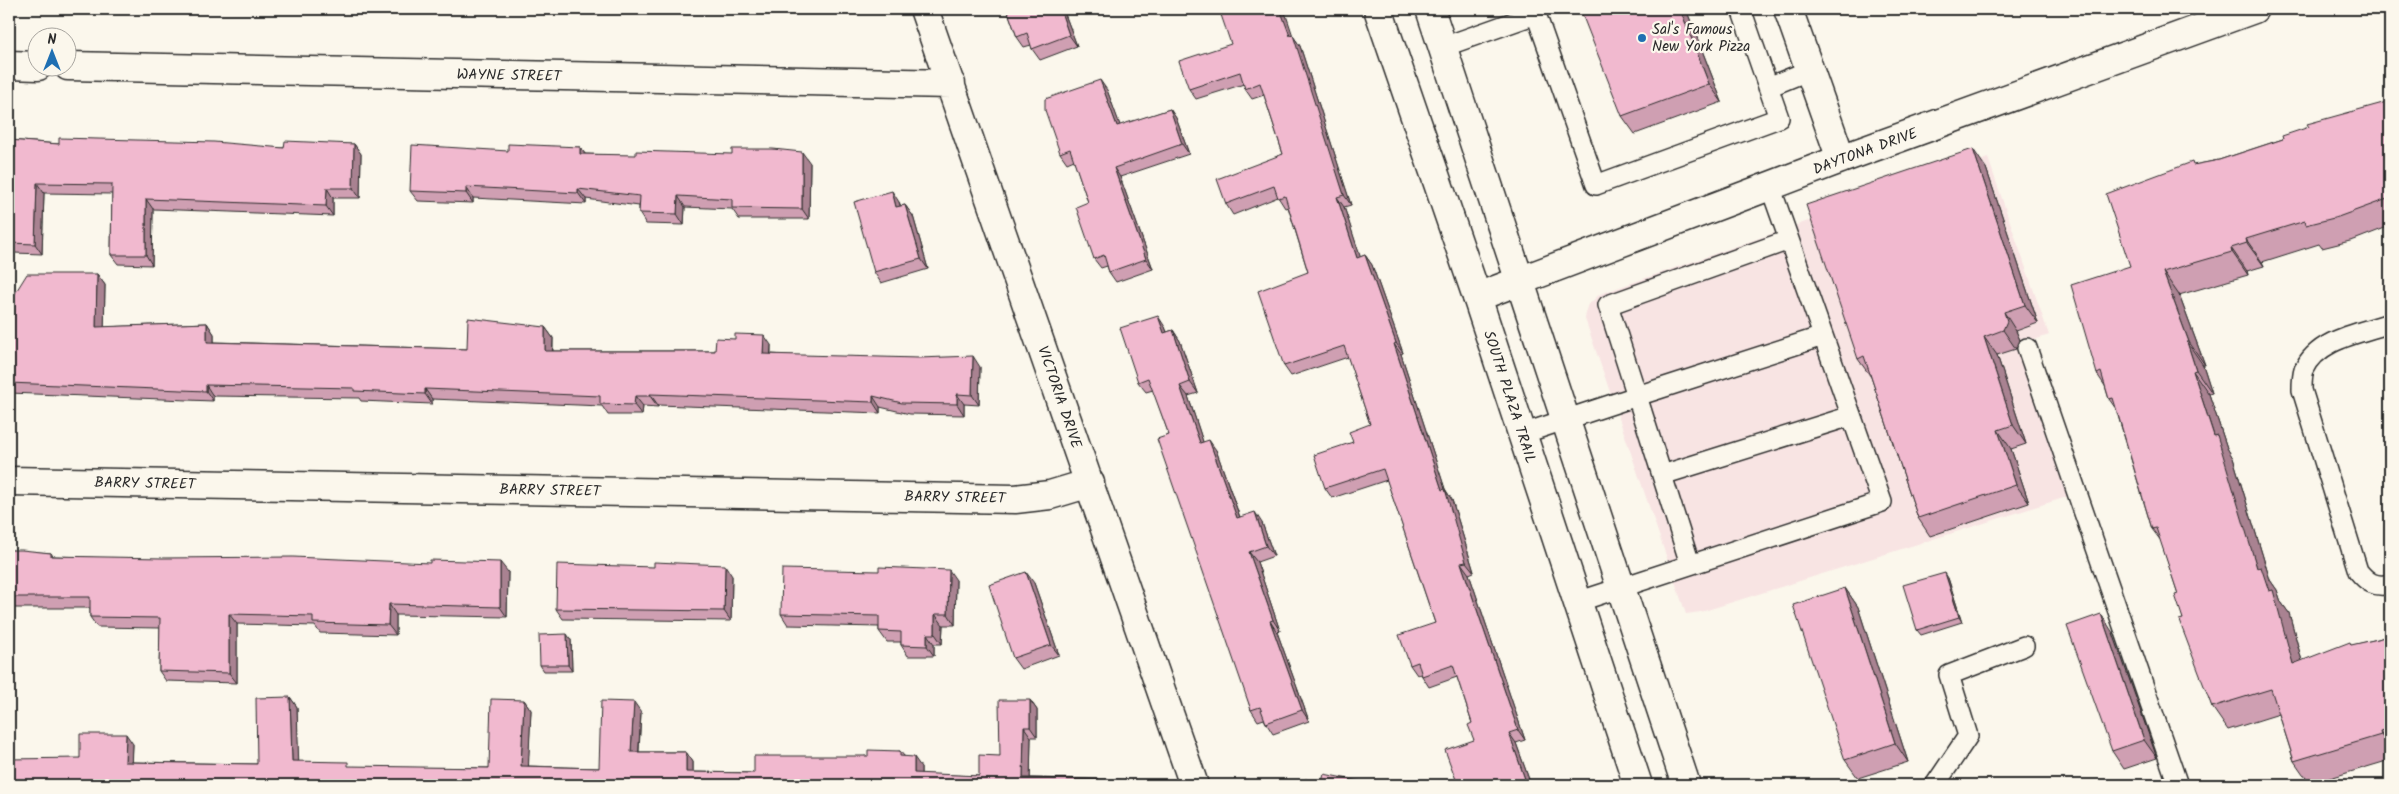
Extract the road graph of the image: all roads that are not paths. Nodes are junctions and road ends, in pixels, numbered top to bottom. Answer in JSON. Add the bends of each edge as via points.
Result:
{"nodes":[{"id":1,"x":924,"y":9,"type":"edge"},
{"id":2,"x":1378,"y":9,"type":"edge"},
{"id":3,"x":1430,"y":9,"type":"edge"},
{"id":4,"x":1741,"y":9,"type":"edge"},
{"id":5,"x":1788,"y":9,"type":"edge"},
{"id":6,"x":2254,"y":9,"type":"edge"},
{"id":7,"x":2223,"y":14,"type":"edge"},
{"id":8,"x":1443,"y":47,"type":"junction"},
{"id":9,"x":9,"y":65,"type":"edge"},
{"id":10,"x":28,"y":66,"type":"edge"},
{"id":11,"x":78,"y":66,"type":"edge"},
{"id":12,"x":1810,"y":70,"type":"junction"},
{"id":13,"x":950,"y":84,"type":"junction"},
{"id":14,"x":1768,"y":87,"type":"junction"},
{"id":15,"x":1841,"y":159,"type":"junction"},
{"id":16,"x":1770,"y":186,"type":"junction"},
{"id":17,"x":1789,"y":240,"type":"junction"},
{"id":18,"x":1520,"y":281,"type":"junction"},
{"id":19,"x":1477,"y":297,"type":"junction"},
{"id":20,"x":2390,"y":322,"type":"edge"},
{"id":21,"x":1823,"y":336,"type":"junction"},
{"id":22,"x":2027,"y":348,"type":"dead end"},
{"id":23,"x":1637,"y":396,"type":"junction"},
{"id":24,"x":1851,"y":416,"type":"junction"},
{"id":25,"x":1565,"y":418,"type":"junction"},
{"id":26,"x":1522,"y":434,"type":"junction"},
{"id":27,"x":1662,"y":475,"type":"junction"},
{"id":28,"x":9,"y":481,"type":"edge"},
{"id":29,"x":1090,"y":483,"type":"junction"},
{"id":30,"x":1690,"y":564,"type":"junction"},
{"id":31,"x":2390,"y":584,"type":"edge"},
{"id":32,"x":1621,"y":587,"type":"junction"},
{"id":33,"x":1577,"y":602,"type":"junction"},
{"id":34,"x":2024,"y":646,"type":"dead end"},
{"id":35,"x":1194,"y":785,"type":"edge"},
{"id":36,"x":1638,"y":785,"type":"edge"},
{"id":37,"x":1686,"y":785,"type":"edge"},
{"id":38,"x":1935,"y":785,"type":"edge"},
{"id":39,"x":2178,"y":785,"type":"edge"}],
"edges":[{"from":1,"to":13,"type":"street","name":"VICTORIA DRIVE"},
{"from":2,"to":19,"type":"street","name":"SOUTH PLAZA TRAIL"},
{"from":3,"to":8,"type":"street"},
{"from":4,"to":14,"type":"lane"},
{"from":5,"to":12,"type":"street"},
{"from":6,"to":7,"type":"street","name":"DAYTONA DRIVE"},
{"from":7,"to":15,"type":"street","name":"DAYTONA DRIVE"},
{"from":8,"to":14,"type":"lane","via":[[1536,14],[1596,185],[1779,118]]},
{"from":8,"to":18,"type":"street"},
{"from":9,"to":10,"type":"street"},
{"from":11,"to":13,"type":"street","name":"WAYNE STREET"},
{"from":12,"to":14,"type":"lane"},
{"from":12,"to":15,"type":"street"},
{"from":13,"to":29,"type":"street","name":"VICTORIA DRIVE"},
{"from":15,"to":16,"type":"street","name":"DAYTONA DRIVE"},
{"from":16,"to":17,"type":"lane"},
{"from":16,"to":18,"type":"street","name":"DAYTONA DRIVE"},
{"from":17,"to":21,"type":"lane"},
{"from":17,"to":23,"type":"lane","via":[[1608,305]]},
{"from":18,"to":19,"type":"street","name":"DAYTONA DRIVE"},
{"from":18,"to":25,"type":"street"},
{"from":19,"to":26,"type":"street","name":"SOUTH PLAZA TRAIL"},
{"from":20,"to":31,"type":"lane","via":[[2325,346],[2313,355],[2304,371],[2302,390],[2358,571],[2368,582],[2381,586]]},
{"from":21,"to":23,"type":"lane"},
{"from":21,"to":24,"type":"lane"},
{"from":22,"to":39,"type":"lane"},
{"from":23,"to":25,"type":"lane"},
{"from":23,"to":27,"type":"lane"},
{"from":24,"to":27,"type":"lane"},
{"from":24,"to":30,"type":"lane","via":[[1882,502]]},
{"from":25,"to":26,"type":"lane"},
{"from":25,"to":32,"type":"street"},
{"from":26,"to":33,"type":"street","name":"SOUTH PLAZA TRAIL"},
{"from":27,"to":30,"type":"lane"},
{"from":28,"to":29,"type":"street","name":"BARRY STREET","via":[[1015,498],[1050,495]]},
{"from":29,"to":35,"type":"street","name":"VICTORIA DRIVE"},
{"from":30,"to":32,"type":"lane"},
{"from":32,"to":33,"type":"lane"},
{"from":32,"to":37,"type":"street"},
{"from":33,"to":36,"type":"street","name":"SOUTH PLAZA TRAIL"},
{"from":34,"to":38,"type":"lane","via":[[1949,675],[1968,736]]}]}
